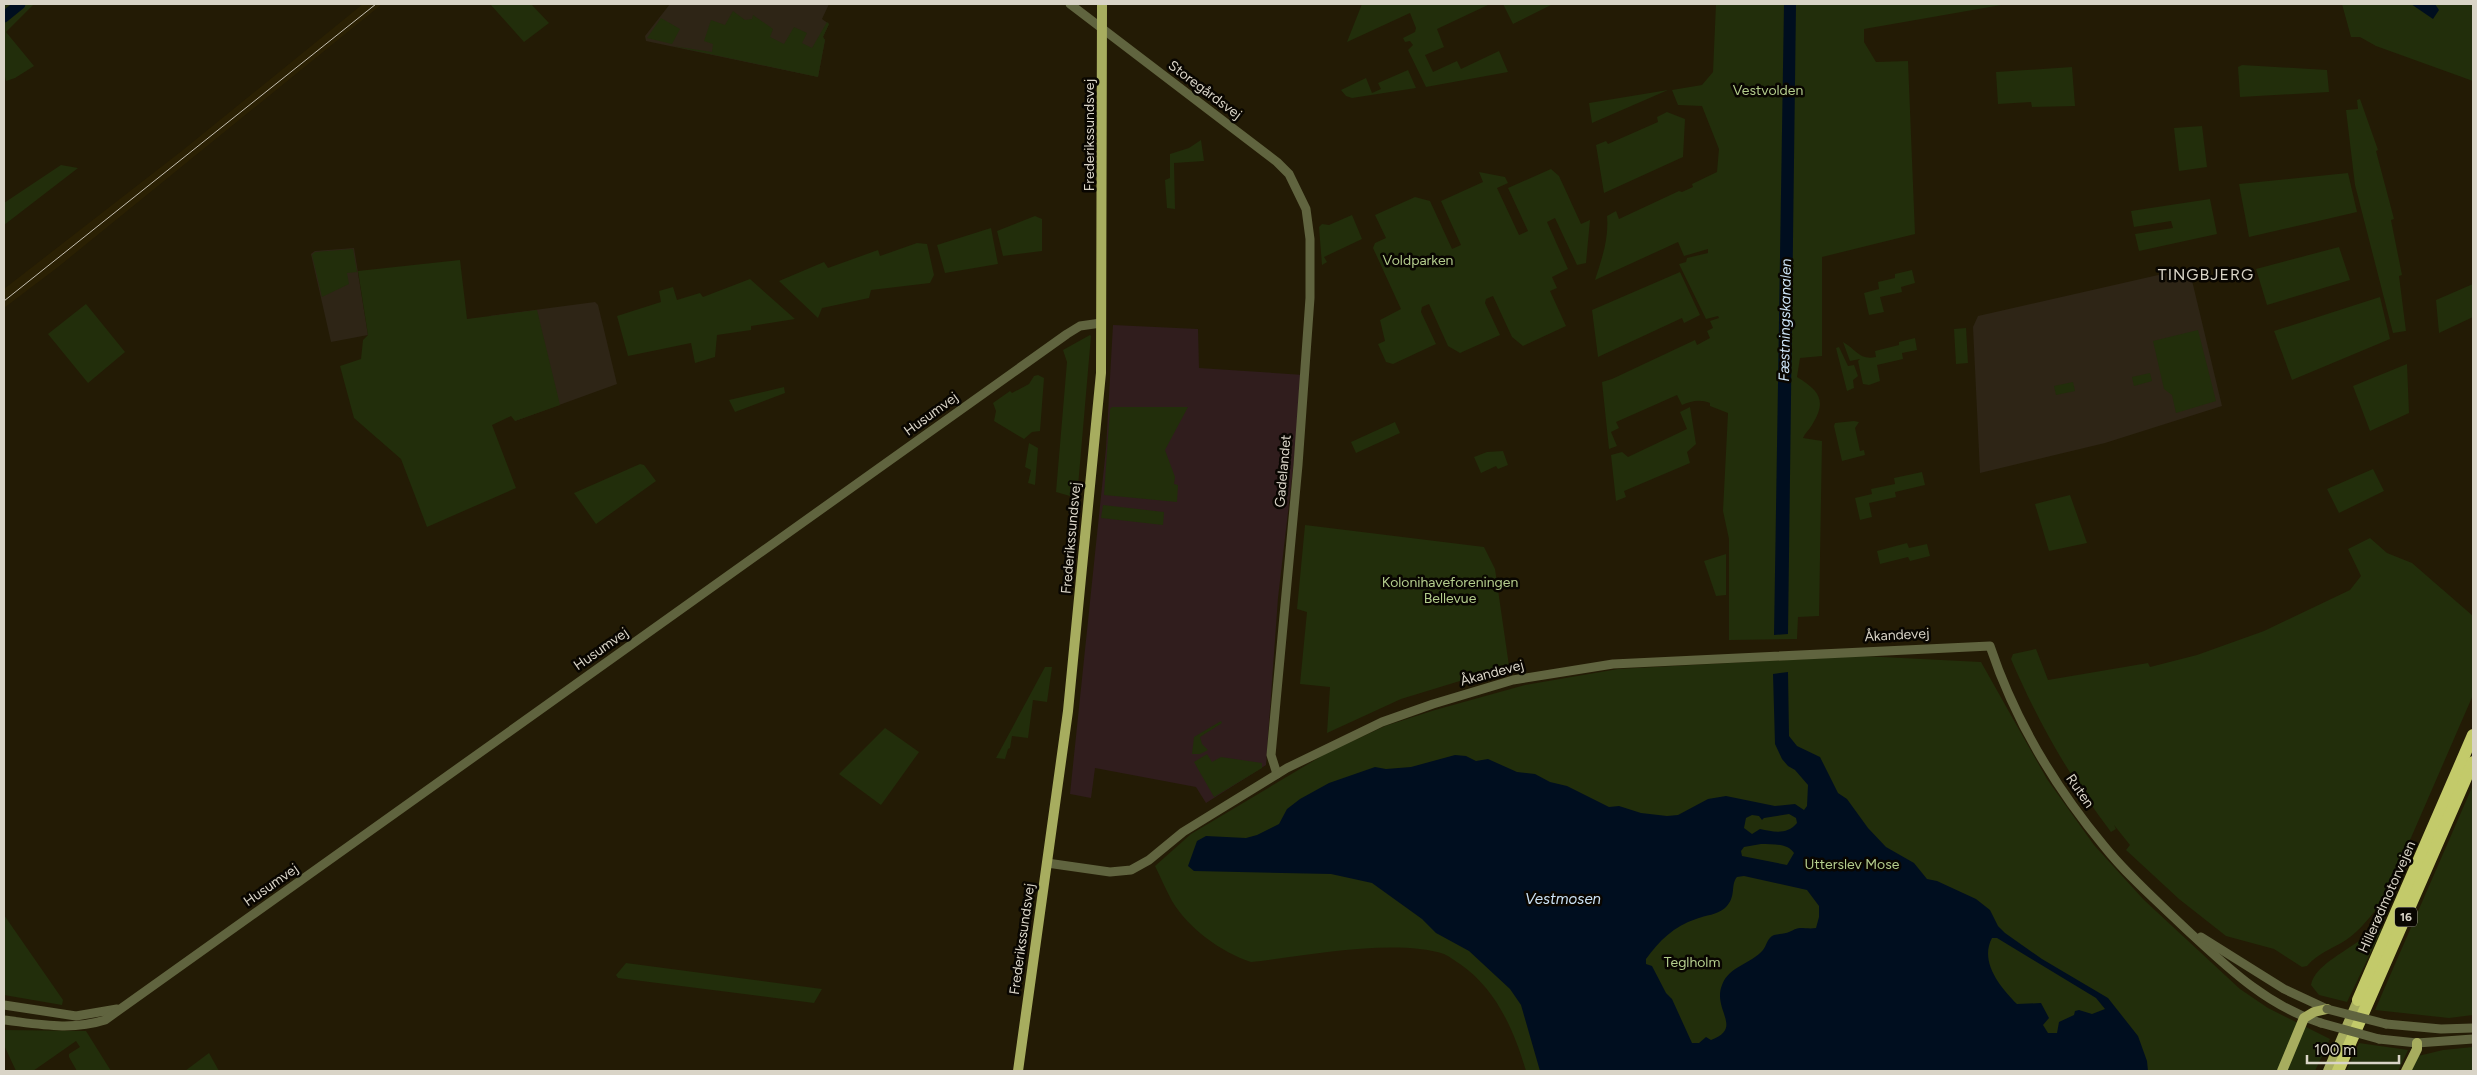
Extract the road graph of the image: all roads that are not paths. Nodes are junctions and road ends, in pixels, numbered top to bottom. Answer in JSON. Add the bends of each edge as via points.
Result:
{"nodes":[{"id":1,"x":1070,"y":4,"type":"edge"},
{"id":2,"x":1102,"y":4,"type":"edge"},
{"id":3,"x":1103,"y":30,"type":"junction"},
{"id":4,"x":1289,"y":174,"type":"joint"},
{"id":5,"x":1102,"y":323,"type":"junction"},
{"id":6,"x":1990,"y":646,"type":"joint"},
{"id":7,"x":2473,"y":735,"type":"edge"},
{"id":8,"x":2473,"y":762,"type":"edge"},
{"id":9,"x":1277,"y":774,"type":"junction"},
{"id":10,"x":1047,"y":863,"type":"junction"},
{"id":11,"x":2184,"y":926,"type":"junction"},
{"id":12,"x":2358,"y":1000,"type":"joint"},
{"id":13,"x":4,"y":1005,"type":"edge"},
{"id":14,"x":120,"y":1008,"type":"junction"},
{"id":15,"x":2327,"y":1009,"type":"junction"},
{"id":16,"x":2304,"y":1018,"type":"junction"},
{"id":17,"x":4,"y":1020,"type":"edge"},
{"id":18,"x":2404,"y":1026,"type":"junction"},
{"id":19,"x":2473,"y":1028,"type":"edge"},
{"id":20,"x":2473,"y":1039,"type":"edge"},
{"id":21,"x":2417,"y":1043,"type":"junction"},
{"id":22,"x":1018,"y":1071,"type":"edge"},
{"id":23,"x":2282,"y":1071,"type":"edge"},
{"id":24,"x":2328,"y":1071,"type":"edge"},
{"id":25,"x":2338,"y":1071,"type":"edge"},
{"id":26,"x":2406,"y":1071,"type":"edge"}],
"edges":[{"from":1,"to":3,"type":"street","name":"Storegårdsvej"},
{"from":2,"to":3,"type":"main road","name":"Frederikssundsvej"},
{"from":3,"to":4,"type":"street","name":"Storegårdsvej"},
{"from":3,"to":5,"type":"main road","name":"Frederikssundsvej"},
{"from":4,"to":9,"type":"street","name":"Gadelandet","via":[[1302,197],[1309,223],[1310,298],[1270,755]]},
{"from":5,"to":10,"type":"main road","name":"Frederikssundsvej","via":[[1101,372],[1076,644]]},
{"from":5,"to":14,"type":"street","name":"Husumvej","via":[[1080,326],[1056,342]]},
{"from":6,"to":9,"type":"street","name":"Åkandevej","via":[[1613,664],[1567,670],[1513,680],[1382,722]]},
{"from":6,"to":11,"type":"street","name":"Ruten","via":[[1997,670],[2054,778],[2113,856]]},
{"from":7,"to":12,"type":"highway","name":"Hillerødmotorvejen","number":"16"},
{"from":8,"to":25,"type":"highway","name":"Hillerødmotorvejen","number":"16"},
{"from":9,"to":10,"type":"street","name":"Åkandevej","via":[[1183,832],[1149,860],[1131,870],[1110,872]]},
{"from":10,"to":22,"type":"main road","name":"Frederikssundsvej"},
{"from":11,"to":15,"type":"street","name":"Ruten","via":[[2284,990]]},
{"from":11,"to":16,"type":"street","name":"Ruten","via":[[2247,984]]},
{"from":12,"to":24,"type":"main road","name":"Hillerødmotorvejen","number":"16"},
{"from":13,"to":14,"type":"street","name":"Husumvej","via":[[76,1016]]},
{"from":14,"to":17,"type":"street","name":"Husumvej","via":[[105,1020],[87,1026]]},
{"from":15,"to":16,"type":"main road"},
{"from":15,"to":18,"type":"street","name":"Ruten","bridge":true},
{"from":16,"to":21,"type":"street","name":"Ruten","bridge":true,"via":[[2379,1039]]},
{"from":16,"to":23,"type":"main road"},
{"from":18,"to":19,"type":"street","name":"Ruten"},
{"from":18,"to":21,"type":"street"},
{"from":20,"to":21,"type":"street","name":"Ruten"},
{"from":21,"to":26,"type":"main road"}]}
